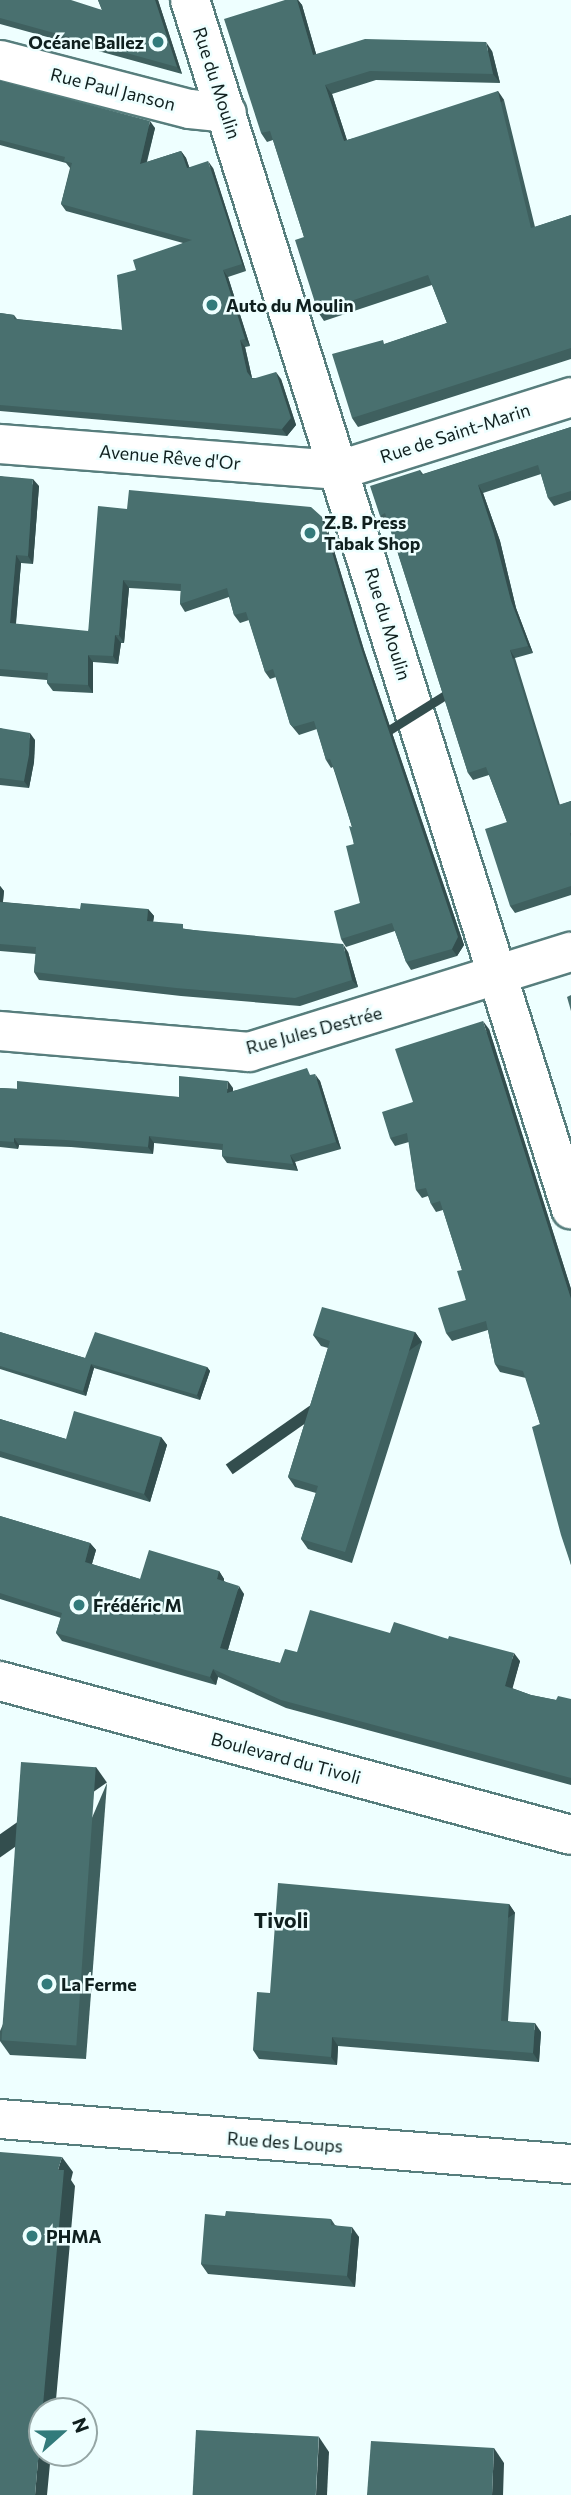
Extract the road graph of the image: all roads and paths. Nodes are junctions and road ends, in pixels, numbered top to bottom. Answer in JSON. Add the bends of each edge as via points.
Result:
{"nodes":[{"id":1,"x":190,"y":0,"type":"edge"},
{"id":2,"x":0,"y":60,"type":"edge"},
{"id":3,"x":227,"y":113,"type":"junction"},
{"id":4,"x":571,"y":397,"type":"edge"},
{"id":5,"x":0,"y":444,"type":"edge"},
{"id":6,"x":340,"y":470,"type":"junction"},
{"id":7,"x":571,"y":952,"type":"edge"},
{"id":8,"x":498,"y":976,"type":"junction"},
{"id":9,"x":0,"y":1031,"type":"edge"},
{"id":10,"x":571,"y":1209,"type":"edge"},
{"id":11,"x":0,"y":1681,"type":"edge"},
{"id":12,"x":571,"y":1835,"type":"edge"},
{"id":13,"x":0,"y":2119,"type":"edge"},
{"id":14,"x":571,"y":2164,"type":"edge"}],
"edges":[{"from":1,"to":3,"type":"street","name":"Rue du Moulin"},
{"from":2,"to":3,"type":"street","name":"Rue Paul Janson","via":[[190,109]]},
{"from":3,"to":6,"type":"street","name":"Rue du Moulin"},
{"from":4,"to":6,"type":"street","name":"Rue de Saint-Marin"},
{"from":5,"to":6,"type":"street","name":"Avenue Rêve d'Or"},
{"from":6,"to":8,"type":"street","name":"Rue du Moulin"},
{"from":7,"to":8,"type":"street","name":"Rue Jules Destrée"},
{"from":8,"to":9,"type":"street","name":"Rue Jules Destrée","via":[[250,1052]]},
{"from":8,"to":10,"type":"street","name":"Rue du Moulin"},
{"from":11,"to":12,"type":"street","name":"Boulevard du Tivoli"},
{"from":13,"to":14,"type":"street","name":"Rue des Loups"}]}
